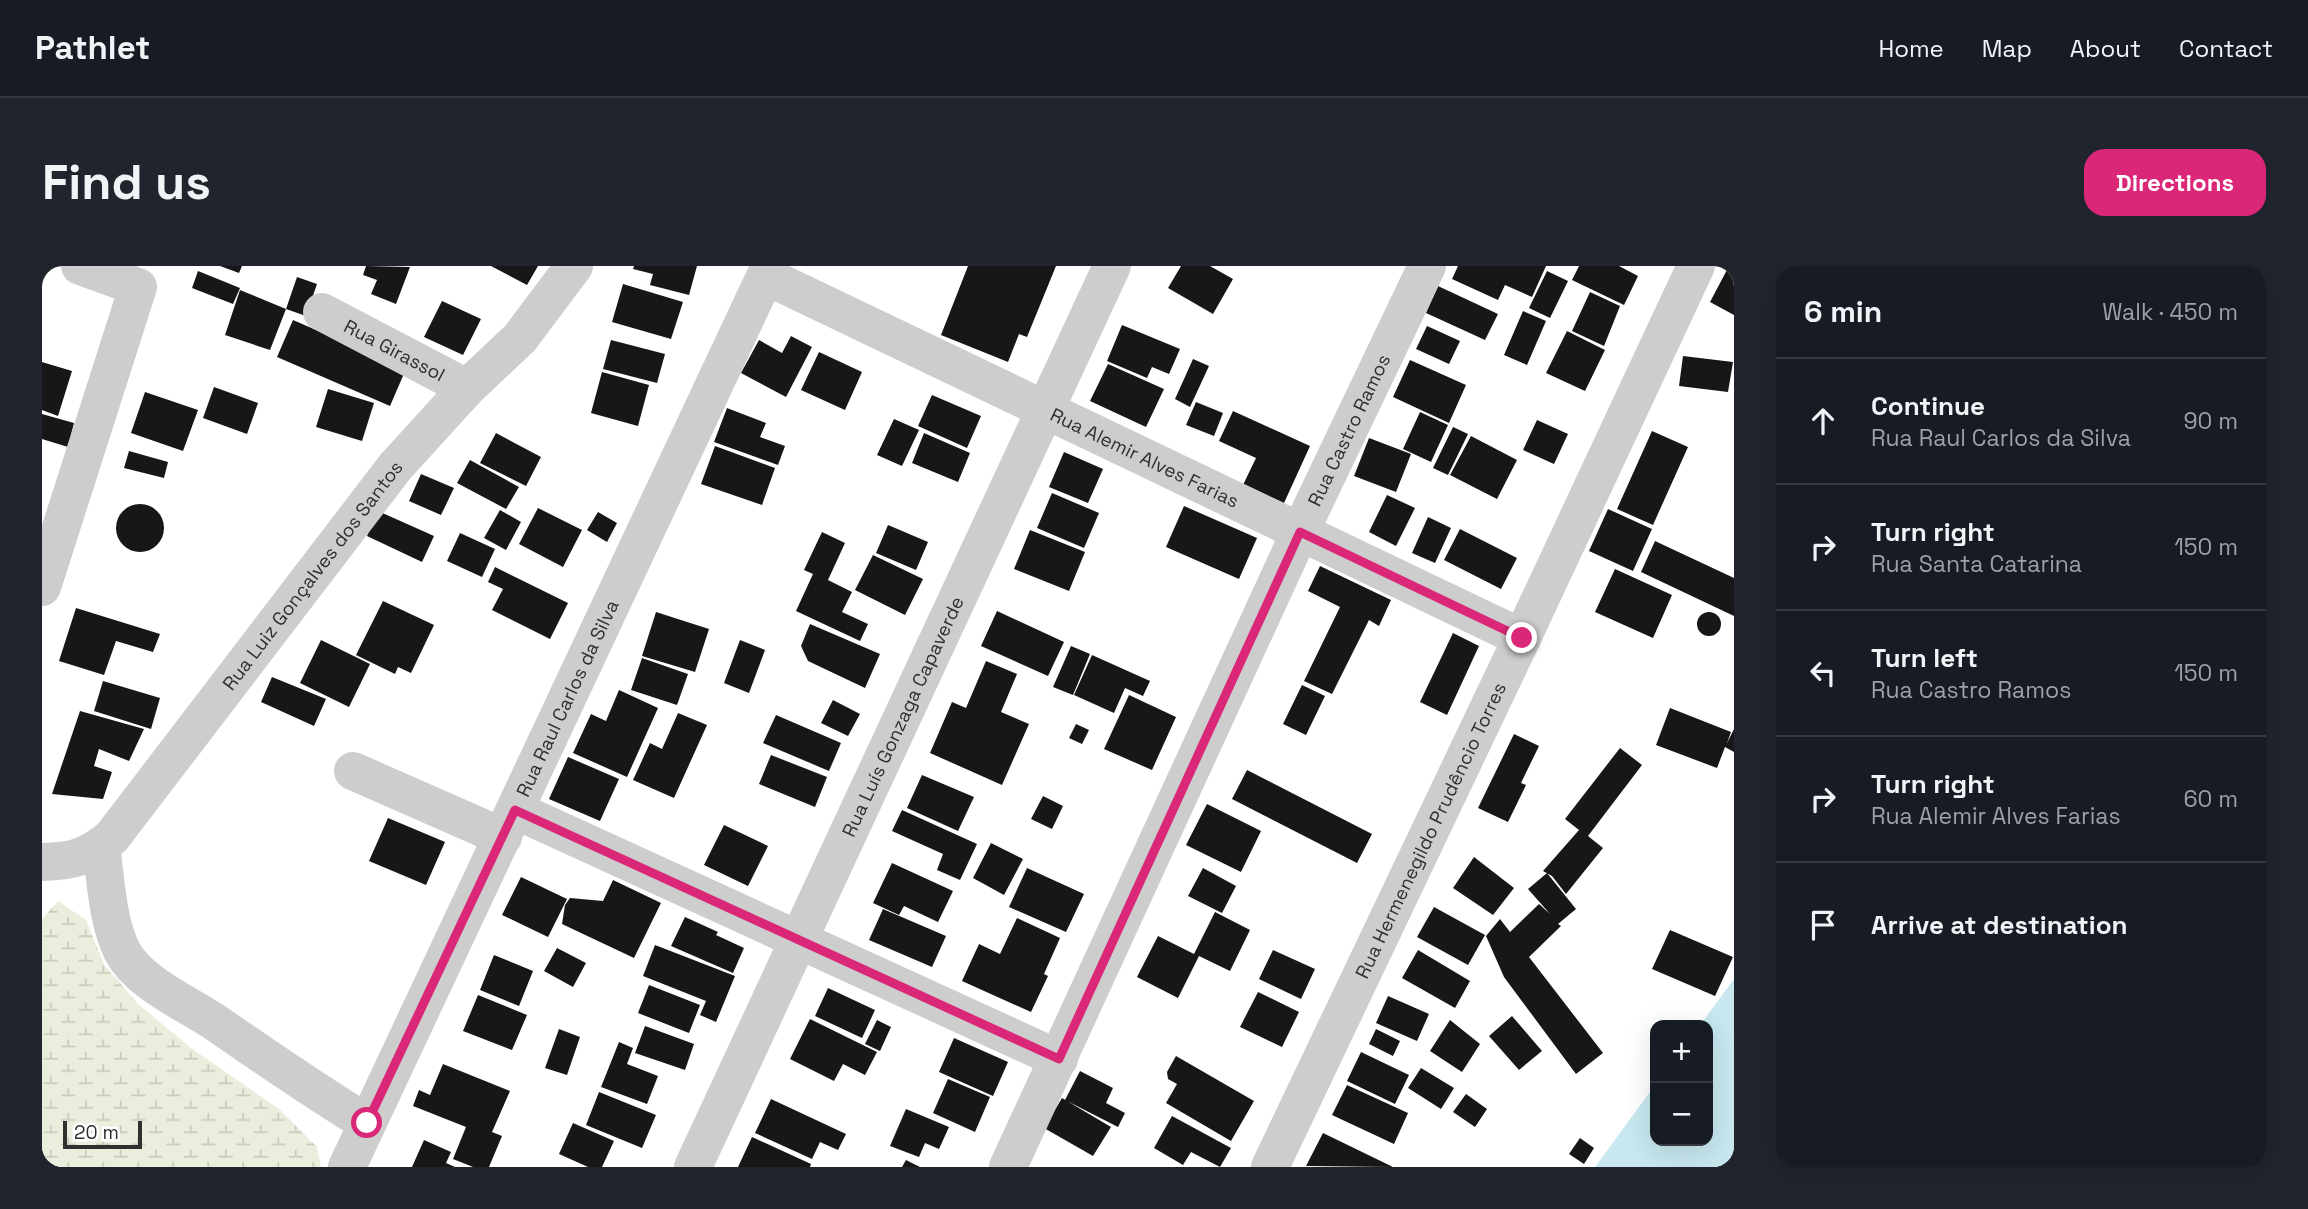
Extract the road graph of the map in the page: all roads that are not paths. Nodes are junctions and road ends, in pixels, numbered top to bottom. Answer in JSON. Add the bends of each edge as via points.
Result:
{"nodes":[{"id":1,"x":80,"y":266,"type":"edge"},
{"id":2,"x":574,"y":266,"type":"edge"},
{"id":3,"x":1112,"y":266,"type":"edge"},
{"id":4,"x":1427,"y":266,"type":"edge"},
{"id":5,"x":1696,"y":266,"type":"edge"},
{"id":6,"x":768,"y":271,"type":"edge"},
{"id":7,"x":322,"y":312,"type":"dead end"},
{"id":8,"x":467,"y":388,"type":"junction"},
{"id":9,"x":1045,"y":410,"type":"junction"},
{"id":10,"x":1300,"y":532,"type":"junction"},
{"id":11,"x":42,"y":587,"type":"edge"},
{"id":12,"x":1522,"y":638,"type":"junction"},
{"id":13,"x":353,"y":771,"type":"dead end"},
{"id":14,"x":509,"y":824,"type":"junction"},
{"id":15,"x":101,"y":846,"type":"junction"},
{"id":16,"x":42,"y":862,"type":"edge"},
{"id":17,"x":799,"y":940,"type":"junction"},
{"id":18,"x":1059,"y":1059,"type":"junction"},
{"id":19,"x":367,"y":1123,"type":"junction"},
{"id":20,"x":347,"y":1167,"type":"edge"},
{"id":21,"x":693,"y":1167,"type":"edge"},
{"id":22,"x":1008,"y":1167,"type":"edge"},
{"id":23,"x":1270,"y":1167,"type":"edge"}],
"edges":[{"from":1,"to":11,"type":"street","via":[[138,287]]},
{"from":2,"to":8,"type":"street","name":"Rua Luiz Gonçalves dos Santos","via":[[520,338]]},
{"from":3,"to":9,"type":"street","name":"Rua Luís Gonzaga Capaverde"},
{"from":4,"to":10,"type":"street","name":"Rua Castro Ramos"},
{"from":5,"to":12,"type":"street","name":"Rua Hermenegildo Prudêncio Torres"},
{"from":6,"to":9,"type":"street","name":"Rua Alemir Alves Farias"},
{"from":6,"to":14,"type":"street","name":"Rua Raul Carlos da Silva"},
{"from":7,"to":8,"type":"street","name":"Rua Girassol"},
{"from":8,"to":15,"type":"street","name":"Rua Luiz Gonçalves dos Santos","via":[[395,467]]},
{"from":9,"to":10,"type":"street","name":"Rua Alemir Alves Farias"},
{"from":9,"to":17,"type":"street","name":"Rua Luís Gonzaga Capaverde"},
{"from":10,"to":12,"type":"street","name":"Rua Alemir Alves Farias"},
{"from":10,"to":18,"type":"street","name":"Rua Castro Ramos"},
{"from":12,"to":23,"type":"street","name":"Rua Hermenegildo Prudêncio Torres"},
{"from":13,"to":14,"type":"street"},
{"from":14,"to":17,"type":"street"},
{"from":14,"to":19,"type":"street","name":"Rua Raul Carlos da Silva"},
{"from":15,"to":16,"type":"street","name":"Rua Luiz Gonçalves dos Santos","via":[[77,858]]},
{"from":15,"to":19,"type":"street","via":[[115,933],[135,970]]},
{"from":17,"to":18,"type":"street"},
{"from":17,"to":21,"type":"street","name":"Rua Luís Gonzaga Capaverde"},
{"from":18,"to":22,"type":"street","name":"Rua Castro Ramos"},
{"from":19,"to":20,"type":"street","name":"Rua Raul Carlos da Silva"}]}
